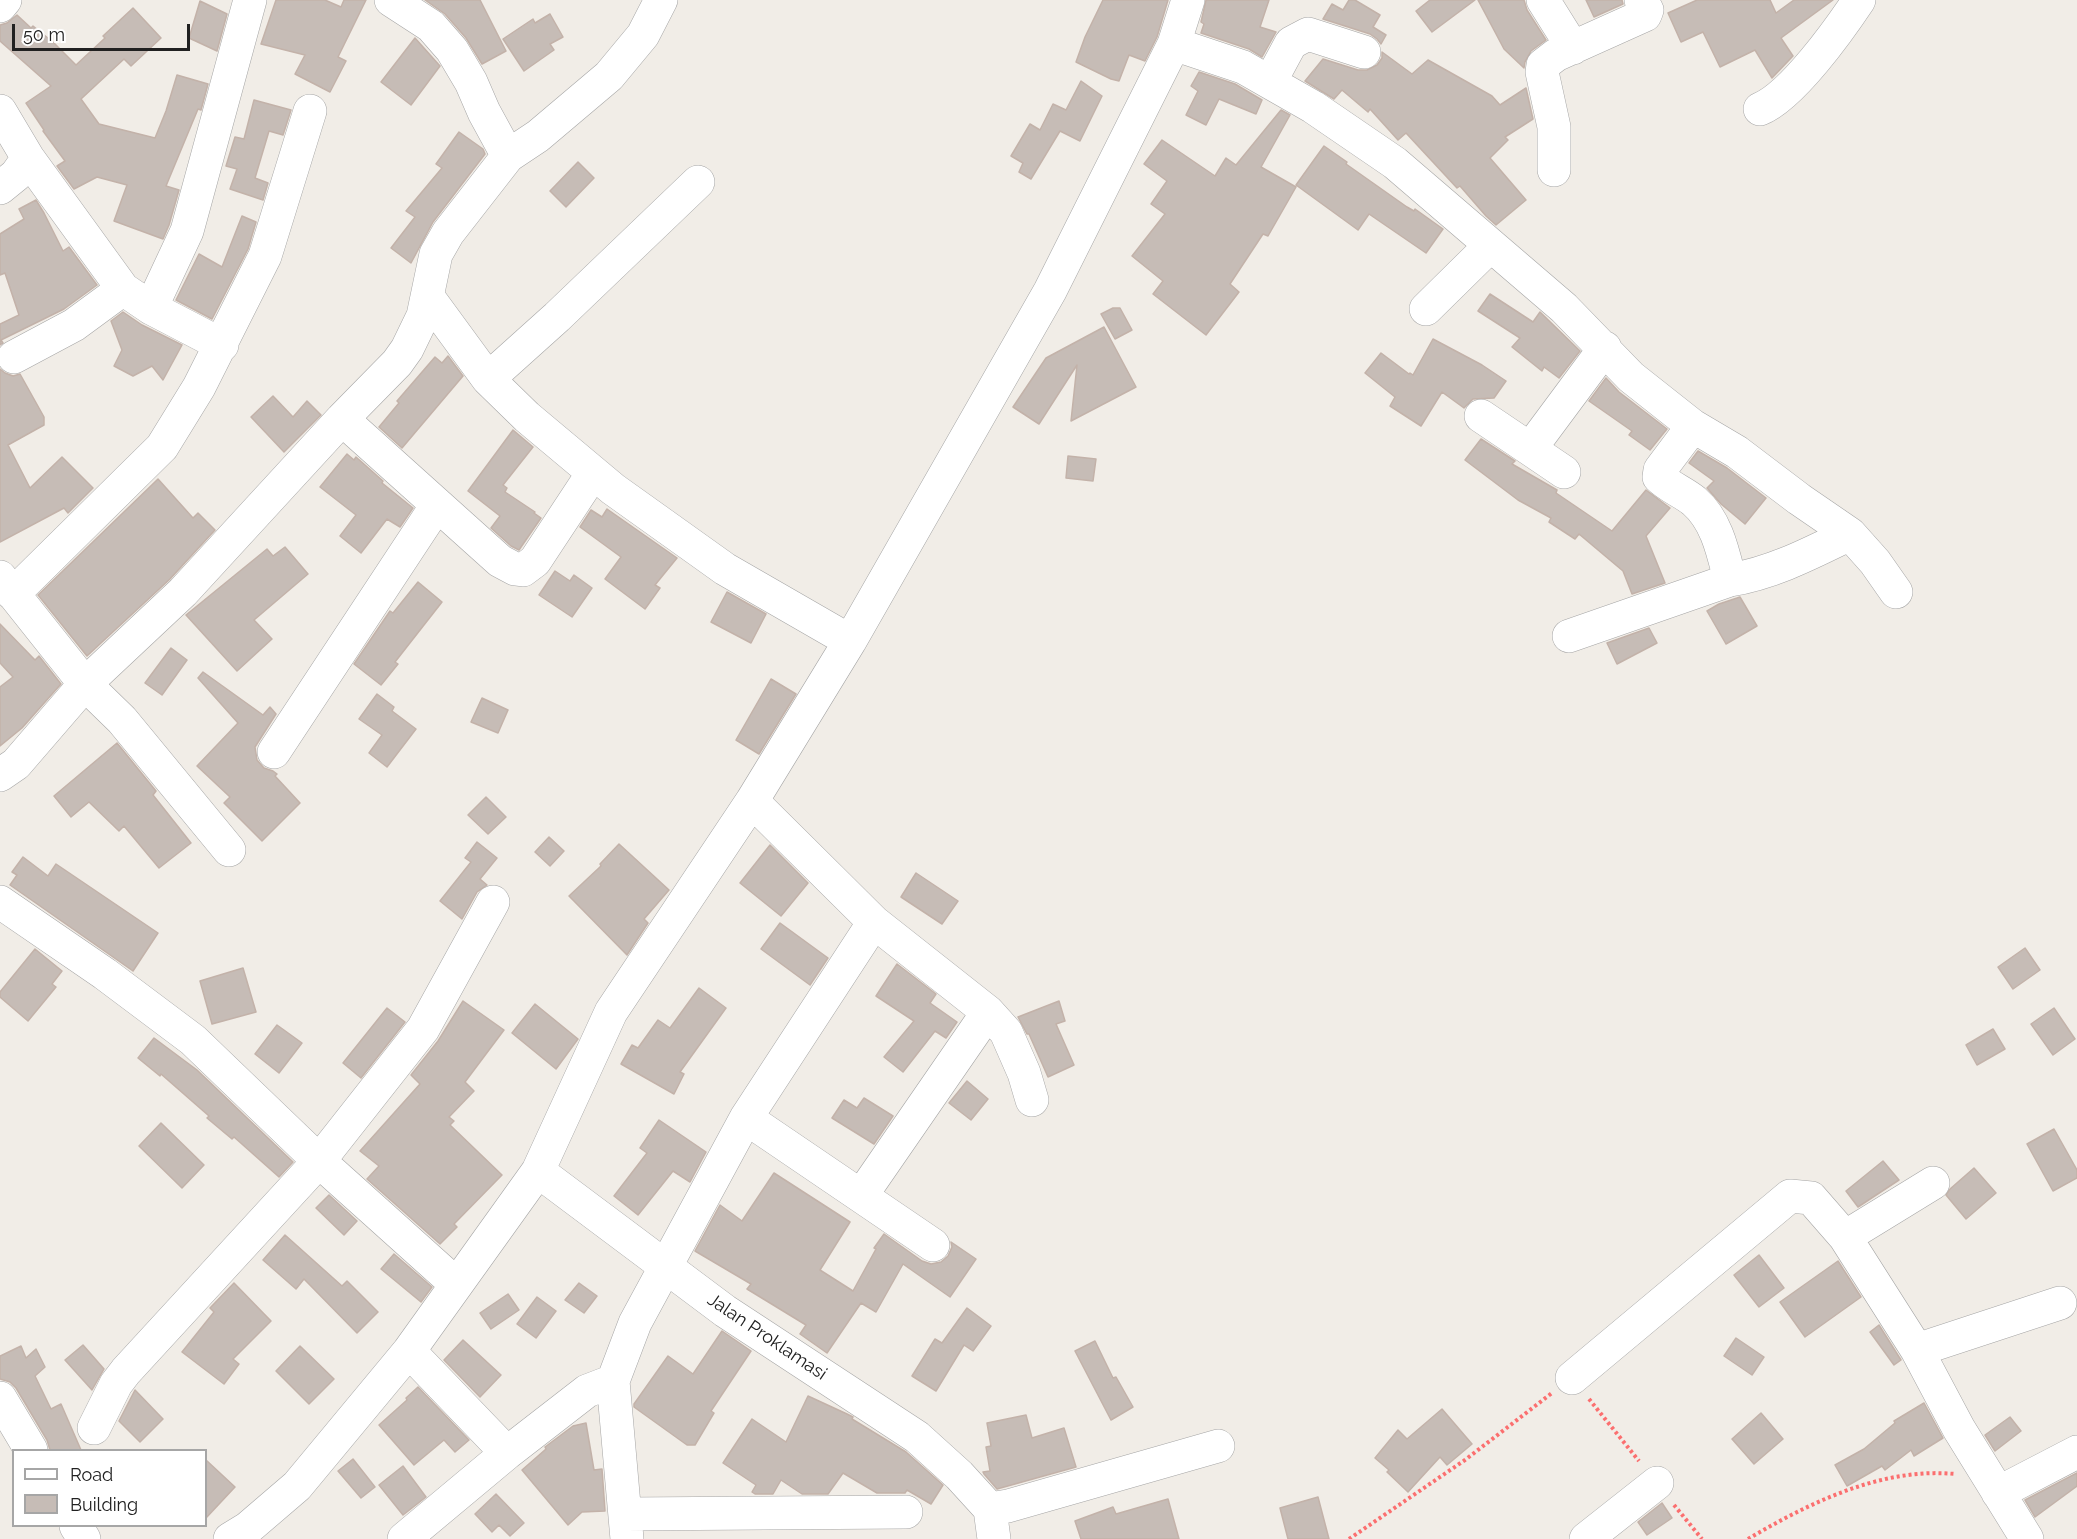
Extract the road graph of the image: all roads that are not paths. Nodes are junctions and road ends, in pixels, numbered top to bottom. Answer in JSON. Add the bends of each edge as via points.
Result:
{"nodes":[{"id":1,"x":5,"y":0,"type":"edge"},
{"id":2,"x":250,"y":0,"type":"edge"},
{"id":3,"x":391,"y":0,"type":"edge"},
{"id":4,"x":661,"y":0,"type":"edge"},
{"id":5,"x":1188,"y":0,"type":"edge"},
{"id":6,"x":1543,"y":0,"type":"edge"},
{"id":7,"x":1641,"y":0,"type":"edge"},
{"id":8,"x":1860,"y":0,"type":"edge"},
{"id":9,"x":0,"y":6,"type":"edge"},
{"id":10,"x":1174,"y":44,"type":"junction"},
{"id":11,"x":1573,"y":48,"type":"junction"},
{"id":12,"x":1364,"y":52,"type":"dead end"},
{"id":13,"x":1270,"y":82,"type":"junction"},
{"id":14,"x":1760,"y":109,"type":"dead end"},
{"id":15,"x":0,"y":111,"type":"edge"},
{"id":16,"x":310,"y":111,"type":"dead end"},
{"id":17,"x":508,"y":156,"type":"junction"},
{"id":18,"x":27,"y":158,"type":"junction"},
{"id":19,"x":1554,"y":170,"type":"dead end"},
{"id":20,"x":698,"y":182,"type":"dead end"},
{"id":21,"x":0,"y":188,"type":"edge"},
{"id":22,"x":1490,"y":246,"type":"junction"},
{"id":23,"x":123,"y":289,"type":"junction"},
{"id":24,"x":428,"y":297,"type":"junction"},
{"id":25,"x":151,"y":308,"type":"junction"},
{"id":26,"x":1426,"y":309,"type":"dead end"},
{"id":27,"x":222,"y":345,"type":"junction"},
{"id":28,"x":1605,"y":348,"type":"junction"},
{"id":29,"x":14,"y":357,"type":"dead end"},
{"id":30,"x":488,"y":379,"type":"junction"},
{"id":31,"x":1481,"y":416,"type":"dead end"},
{"id":32,"x":342,"y":419,"type":"junction"},
{"id":33,"x":1694,"y":426,"type":"junction"},
{"id":34,"x":1530,"y":449,"type":"junction"},
{"id":35,"x":1564,"y":472,"type":"dead end"},
{"id":36,"x":593,"y":473,"type":"junction"},
{"id":37,"x":437,"y":505,"type":"junction"},
{"id":38,"x":1850,"y":534,"type":"junction"},
{"id":39,"x":1730,"y":580,"type":"junction"},
{"id":40,"x":6,"y":585,"type":"edge"},
{"id":41,"x":1896,"y":592,"type":"dead end"},
{"id":42,"x":1569,"y":636,"type":"dead end"},
{"id":43,"x":850,"y":641,"type":"junction"},
{"id":44,"x":85,"y":684,"type":"junction"},
{"id":45,"x":274,"y":752,"type":"dead end"},
{"id":46,"x":0,"y":775,"type":"edge"},
{"id":47,"x":752,"y":801,"type":"junction"},
{"id":48,"x":229,"y":850,"type":"dead end"},
{"id":49,"x":0,"y":902,"type":"edge"},
{"id":50,"x":493,"y":902,"type":"dead end"},
{"id":51,"x":874,"y":922,"type":"junction"},
{"id":52,"x":988,"y":1012,"type":"junction"},
{"id":53,"x":1032,"y":1100,"type":"dead end"},
{"id":54,"x":746,"y":1118,"type":"junction"},
{"id":55,"x":319,"y":1161,"type":"junction"},
{"id":56,"x":538,"y":1171,"type":"junction"},
{"id":57,"x":1933,"y":1183,"type":"dead end"},
{"id":58,"x":861,"y":1196,"type":"junction"},
{"id":59,"x":1845,"y":1237,"type":"junction"},
{"id":60,"x":933,"y":1245,"type":"dead end"},
{"id":61,"x":666,"y":1266,"type":"junction"},
{"id":62,"x":456,"y":1284,"type":"junction"},
{"id":63,"x":2060,"y":1303,"type":"dead end"},
{"id":64,"x":1917,"y":1350,"type":"junction"},
{"id":65,"x":409,"y":1351,"type":"junction"},
{"id":66,"x":1572,"y":1378,"type":"road end"},
{"id":67,"x":613,"y":1381,"type":"junction"},
{"id":68,"x":0,"y":1398,"type":"edge"},
{"id":69,"x":94,"y":1428,"type":"dead end"},
{"id":70,"x":1218,"y":1446,"type":"dead end"},
{"id":71,"x":30,"y":1449,"type":"edge"},
{"id":72,"x":507,"y":1452,"type":"junction"},
{"id":73,"x":2077,"y":1452,"type":"edge"},
{"id":74,"x":1657,"y":1483,"type":"road end"},
{"id":75,"x":1992,"y":1483,"type":"junction"},
{"id":76,"x":906,"y":1512,"type":"dead end"},
{"id":77,"x":992,"y":1524,"type":"edge"},
{"id":78,"x":627,"y":1526,"type":"edge"},
{"id":79,"x":407,"y":1538,"type":"edge"},
{"id":80,"x":230,"y":1539,"type":"edge"},
{"id":81,"x":1586,"y":1539,"type":"edge"},
{"id":82,"x":2027,"y":1539,"type":"edge"}],
"edges":[{"from":1,"to":9,"type":"street"},
{"from":2,"to":25,"type":"street","via":[[188,231]]},
{"from":3,"to":17,"type":"street","via":[[431,26],[452,50]]},
{"from":4,"to":17,"type":"street","via":[[642,35],[609,76]]},
{"from":5,"to":10,"type":"street"},
{"from":6,"to":11,"type":"street"},
{"from":7,"to":11,"type":"street","via":[[1647,10],[1645,15]]},
{"from":8,"to":14,"type":"street","via":[[1790,88]]},
{"from":10,"to":13,"type":"street","via":[[1243,67]]},
{"from":10,"to":43,"type":"street","via":[[1050,291]]},
{"from":11,"to":19,"type":"street","via":[[1548,60],[1542,72],[1554,127]]},
{"from":12,"to":13,"type":"street","via":[[1308,34],[1291,43]]},
{"from":13,"to":22,"type":"street","via":[[1395,163]]},
{"from":15,"to":18,"type":"street"},
{"from":16,"to":27,"type":"street","via":[[266,256]]},
{"from":17,"to":24,"type":"street","via":[[440,246]]},
{"from":18,"to":21,"type":"street","via":[[16,175]]},
{"from":18,"to":23,"type":"street"},
{"from":20,"to":30,"type":"street"},
{"from":22,"to":26,"type":"street"},
{"from":22,"to":28,"type":"street"},
{"from":23,"to":25,"type":"street"},
{"from":23,"to":29,"type":"street","via":[[74,325]]},
{"from":24,"to":30,"type":"street"},
{"from":24,"to":32,"type":"street","via":[[407,349]]},
{"from":25,"to":27,"type":"street"},
{"from":27,"to":40,"type":"street","via":[[162,447]]},
{"from":28,"to":33,"type":"street","via":[[1631,377]]},
{"from":28,"to":34,"type":"street"},
{"from":30,"to":36,"type":"street"},
{"from":31,"to":34,"type":"street"},
{"from":32,"to":37,"type":"street"},
{"from":32,"to":44,"type":"street","via":[[183,592]]},
{"from":33,"to":38,"type":"street"},
{"from":33,"to":39,"type":"street","via":[[1660,470],[1659,477],[1706,513],[1723,551]]},
{"from":34,"to":35,"type":"street"},
{"from":36,"to":37,"type":"street","via":[[535,561],[523,570],[500,561]]},
{"from":36,"to":43,"type":"street","via":[[724,569]]},
{"from":37,"to":45,"type":"street"},
{"from":38,"to":39,"type":"street","via":[[1793,561]]},
{"from":38,"to":41,"type":"street"},
{"from":39,"to":42,"type":"street"},
{"from":40,"to":44,"type":"street"},
{"from":43,"to":47,"type":"street"},
{"from":44,"to":46,"type":"street","via":[[16,764]]},
{"from":44,"to":48,"type":"street","via":[[122,720]]},
{"from":47,"to":51,"type":"street"},
{"from":47,"to":56,"type":"street","via":[[611,1012]]},
{"from":49,"to":55,"type":"street","via":[[193,1040]]},
{"from":50,"to":55,"type":"street","via":[[423,1029]]},
{"from":51,"to":52,"type":"street"},
{"from":51,"to":54,"type":"street"},
{"from":52,"to":53,"type":"street","via":[[1006,1032]]},
{"from":52,"to":58,"type":"street"},
{"from":54,"to":58,"type":"street"},
{"from":54,"to":61,"type":"street"},
{"from":55,"to":62,"type":"street"},
{"from":55,"to":69,"type":"street","via":[[126,1371]]},
{"from":56,"to":61,"type":"street","name":"Jalan Proklamasi"},
{"from":56,"to":62,"type":"street"},
{"from":57,"to":59,"type":"street"},
{"from":58,"to":60,"type":"street"},
{"from":59,"to":64,"type":"street"},
{"from":59,"to":66,"type":"street","via":[[1811,1198],[1790,1196]]},
{"from":61,"to":67,"type":"street","via":[[635,1323]]},
{"from":61,"to":77,"type":"street","name":"Jalan Proklamasi","via":[[725,1311],[917,1437],[959,1475]]},
{"from":62,"to":65,"type":"street"},
{"from":63,"to":64,"type":"street"},
{"from":64,"to":75,"type":"street"},
{"from":65,"to":72,"type":"street"},
{"from":65,"to":80,"type":"street","via":[[297,1486]]},
{"from":67,"to":72,"type":"street","via":[[588,1391]]},
{"from":67,"to":78,"type":"street"},
{"from":68,"to":71,"type":"street"},
{"from":70,"to":77,"type":"street","via":[[1008,1506]]},
{"from":72,"to":79,"type":"street"},
{"from":73,"to":75,"type":"street"},
{"from":74,"to":81,"type":"street"},
{"from":75,"to":82,"type":"street"},
{"from":76,"to":78,"type":"street"}]}
